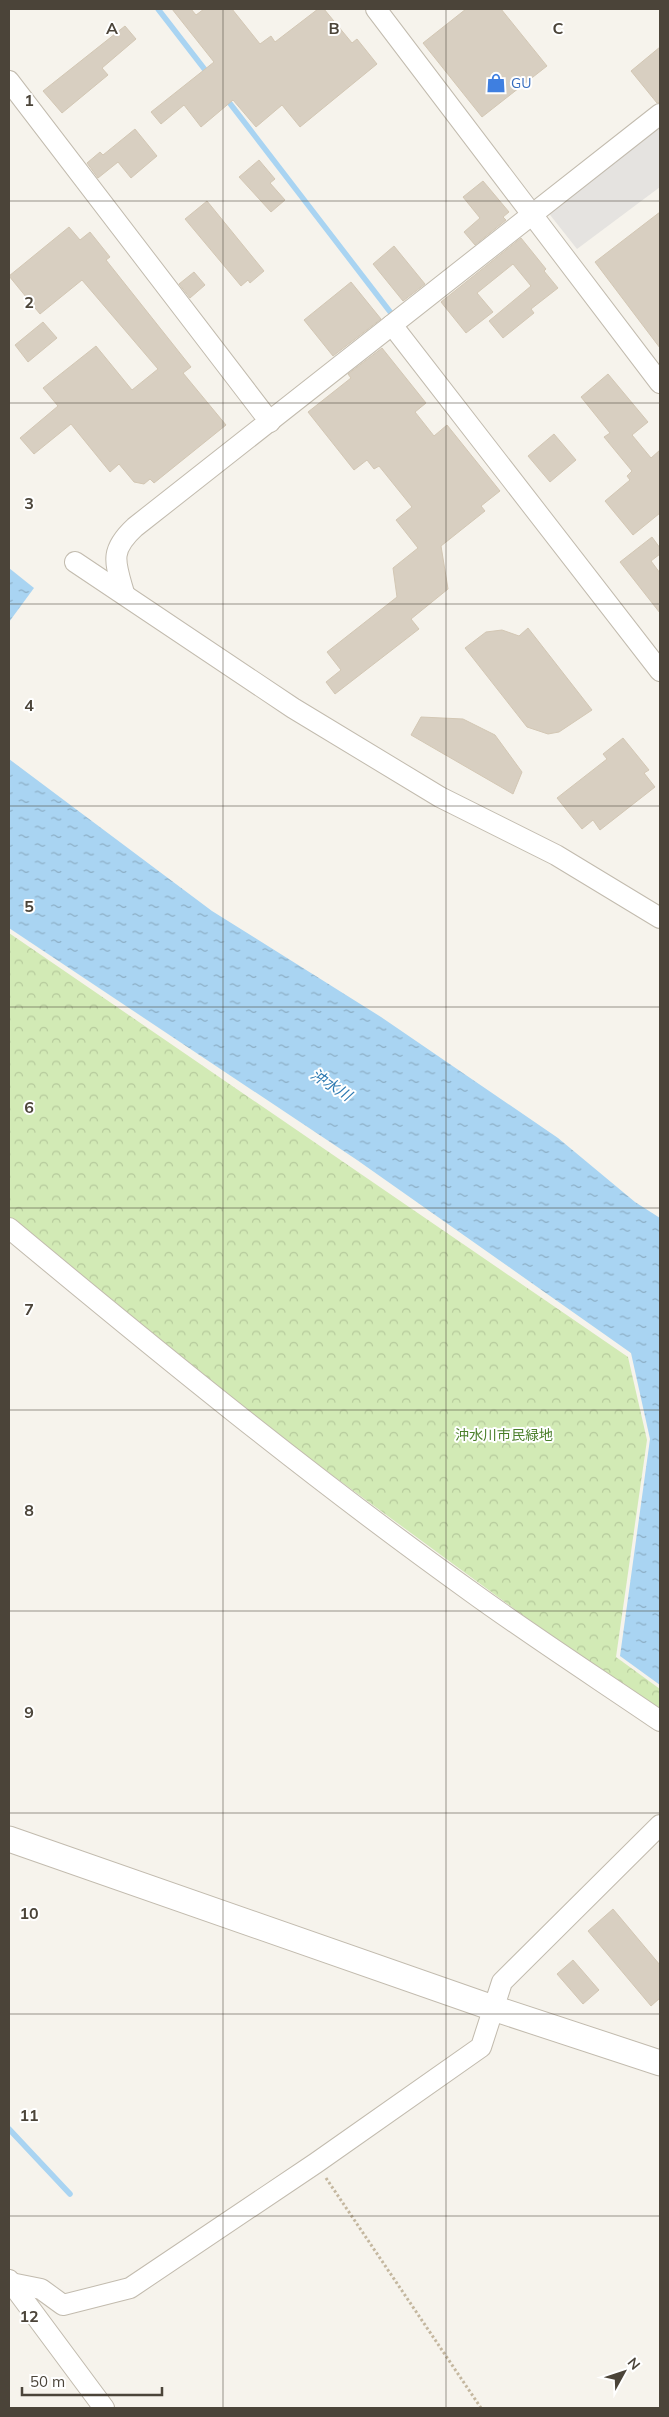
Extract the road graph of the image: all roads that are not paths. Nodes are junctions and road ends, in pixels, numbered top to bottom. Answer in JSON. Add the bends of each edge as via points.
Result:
{"nodes":[{"id":1,"x":376,"y":9,"type":"edge"},
{"id":2,"x":9,"y":81,"type":"edge"},
{"id":3,"x":660,"y":114,"type":"edge"},
{"id":4,"x":531,"y":214,"type":"junction"},
{"id":5,"x":392,"y":325,"type":"junction"},
{"id":6,"x":660,"y":382,"type":"edge"},
{"id":7,"x":270,"y":422,"type":"junction"},
{"id":8,"x":75,"y":562,"type":"dead end"},
{"id":9,"x":124,"y":593,"type":"junction"},
{"id":10,"x":660,"y":671,"type":"edge"},
{"id":11,"x":660,"y":918,"type":"edge"},
{"id":12,"x":9,"y":1228,"type":"edge"},
{"id":13,"x":660,"y":1721,"type":"edge"},
{"id":14,"x":660,"y":1825,"type":"edge"},
{"id":15,"x":9,"y":1839,"type":"edge"},
{"id":16,"x":493,"y":2008,"type":"junction"},
{"id":17,"x":660,"y":2063,"type":"edge"},
{"id":18,"x":10,"y":2281,"type":"edge"},
{"id":19,"x":104,"y":2408,"type":"edge"}],
"edges":[{"from":1,"to":4,"type":"street"},
{"from":2,"to":7,"type":"street"},
{"from":3,"to":4,"type":"street"},
{"from":4,"to":5,"type":"street"},
{"from":4,"to":6,"type":"street"},
{"from":5,"to":7,"type":"street"},
{"from":5,"to":10,"type":"street"},
{"from":7,"to":9,"type":"street","via":[[120,540],[116,566]]},
{"from":8,"to":9,"type":"street"},
{"from":9,"to":11,"type":"street","via":[[293,708],[440,796],[556,855]]},
{"from":12,"to":13,"type":"street","via":[[200,1386],[348,1499],[470,1591]]},
{"from":14,"to":16,"type":"street","via":[[502,1982]]},
{"from":15,"to":16,"type":"street"},
{"from":16,"to":17,"type":"street"},
{"from":16,"to":18,"type":"street","via":[[482,2047],[130,2288],[63,2305],[41,2289]]},
{"from":18,"to":19,"type":"street"}]}
